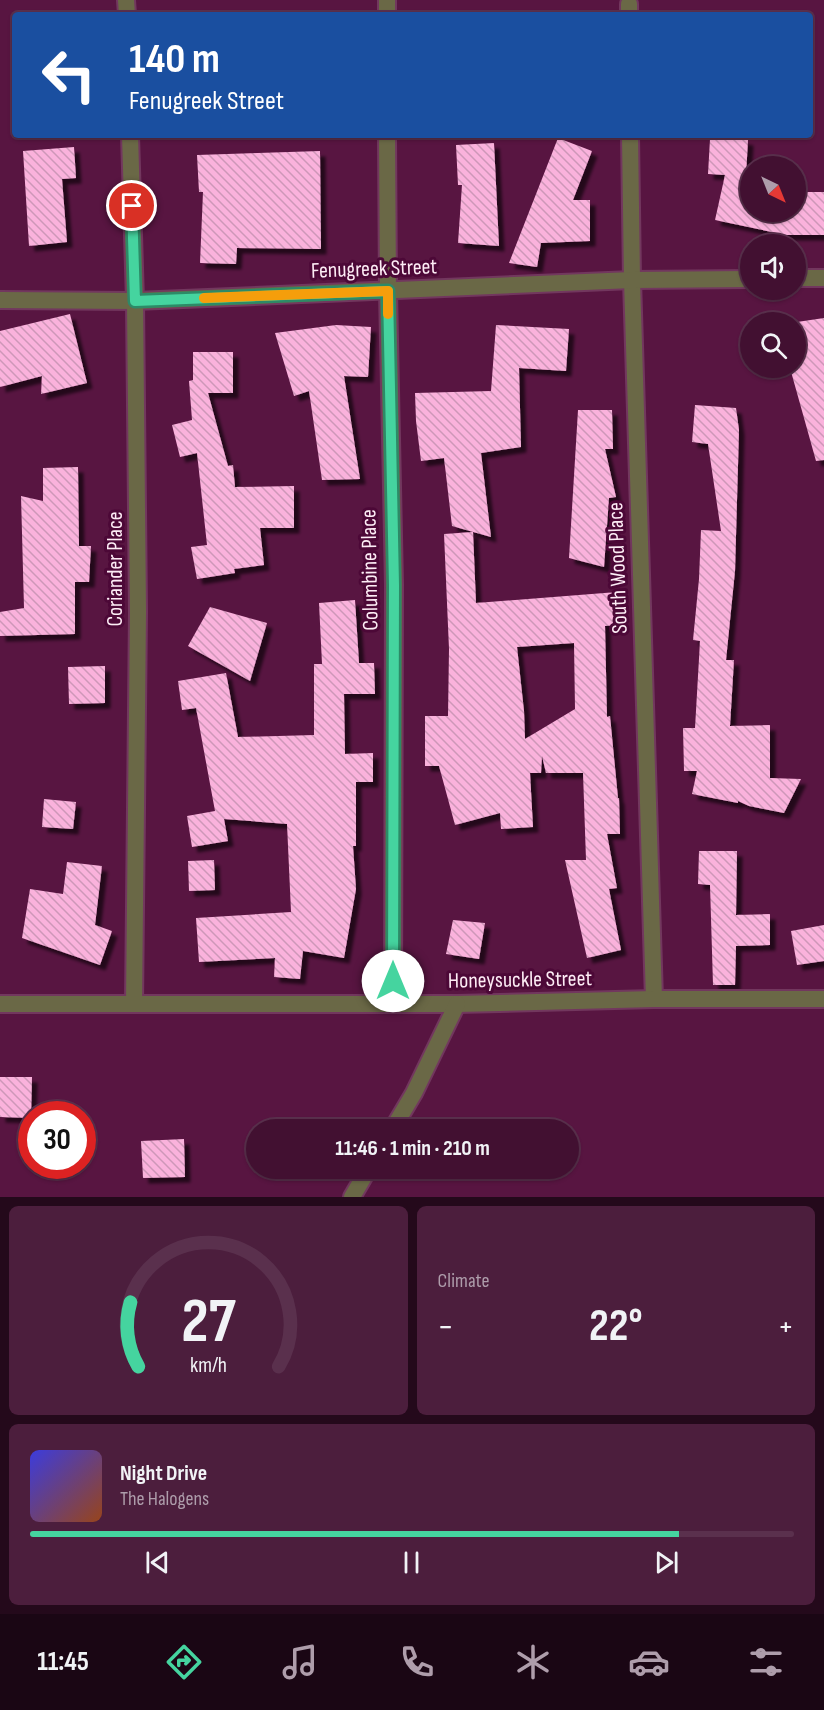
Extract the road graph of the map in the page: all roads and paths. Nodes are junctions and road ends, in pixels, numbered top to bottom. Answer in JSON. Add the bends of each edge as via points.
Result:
{"nodes":[{"id":1,"x":130,"y":138,"type":"edge"},
{"id":2,"x":387,"y":138,"type":"edge"},
{"id":3,"x":630,"y":138,"type":"edge"},
{"id":4,"x":806,"y":278,"type":"edge"},
{"id":5,"x":824,"y":278,"type":"edge"},
{"id":6,"x":740,"y":279,"type":"edge"},
{"id":7,"x":632,"y":280,"type":"junction"},
{"id":8,"x":388,"y":291,"type":"junction"},
{"id":9,"x":0,"y":300,"type":"edge"},
{"id":10,"x":135,"y":301,"type":"junction"},
{"id":11,"x":654,"y":999,"type":"junction"},
{"id":12,"x":824,"y":999,"type":"edge"},
{"id":13,"x":0,"y":1004,"type":"edge"},
{"id":14,"x":134,"y":1004,"type":"junction"},
{"id":15,"x":393,"y":1004,"type":"junction"},
{"id":16,"x":458,"y":1004,"type":"junction"},
{"id":17,"x":399,"y":1119,"type":"edge"},
{"id":18,"x":363,"y":1179,"type":"edge"},
{"id":19,"x":352,"y":1197,"type":"edge"}],
"edges":[{"from":1,"to":10,"type":"street","name":"Coriander Place"},
{"from":2,"to":8,"type":"street","name":"Columbine Place"},
{"from":3,"to":7,"type":"street","name":"South Wood Place"},
{"from":4,"to":5,"type":"street"},
{"from":6,"to":7,"type":"street","name":"Fenugreek Street"},
{"from":7,"to":8,"type":"street","name":"Fenugreek Street"},
{"from":7,"to":11,"type":"street","name":"South Wood Place"},
{"from":8,"to":10,"type":"street","name":"Fenugreek Street"},
{"from":8,"to":15,"type":"street","name":"Columbine Place","via":[[394,585]]},
{"from":9,"to":10,"type":"street","name":"Fenugreek Street"},
{"from":10,"to":14,"type":"street","name":"Coriander Place","via":[[138,623]]},
{"from":11,"to":12,"type":"street","name":"Honeysuckle Street"},
{"from":11,"to":16,"type":"street","name":"Honeysuckle Street"},
{"from":13,"to":14,"type":"street","name":"Honeysuckle Street"},
{"from":14,"to":15,"type":"street","name":"Honeysuckle Street"},
{"from":15,"to":16,"type":"street","name":"Honeysuckle Street"},
{"from":16,"to":17,"type":"street"},
{"from":18,"to":19,"type":"street"}]}
